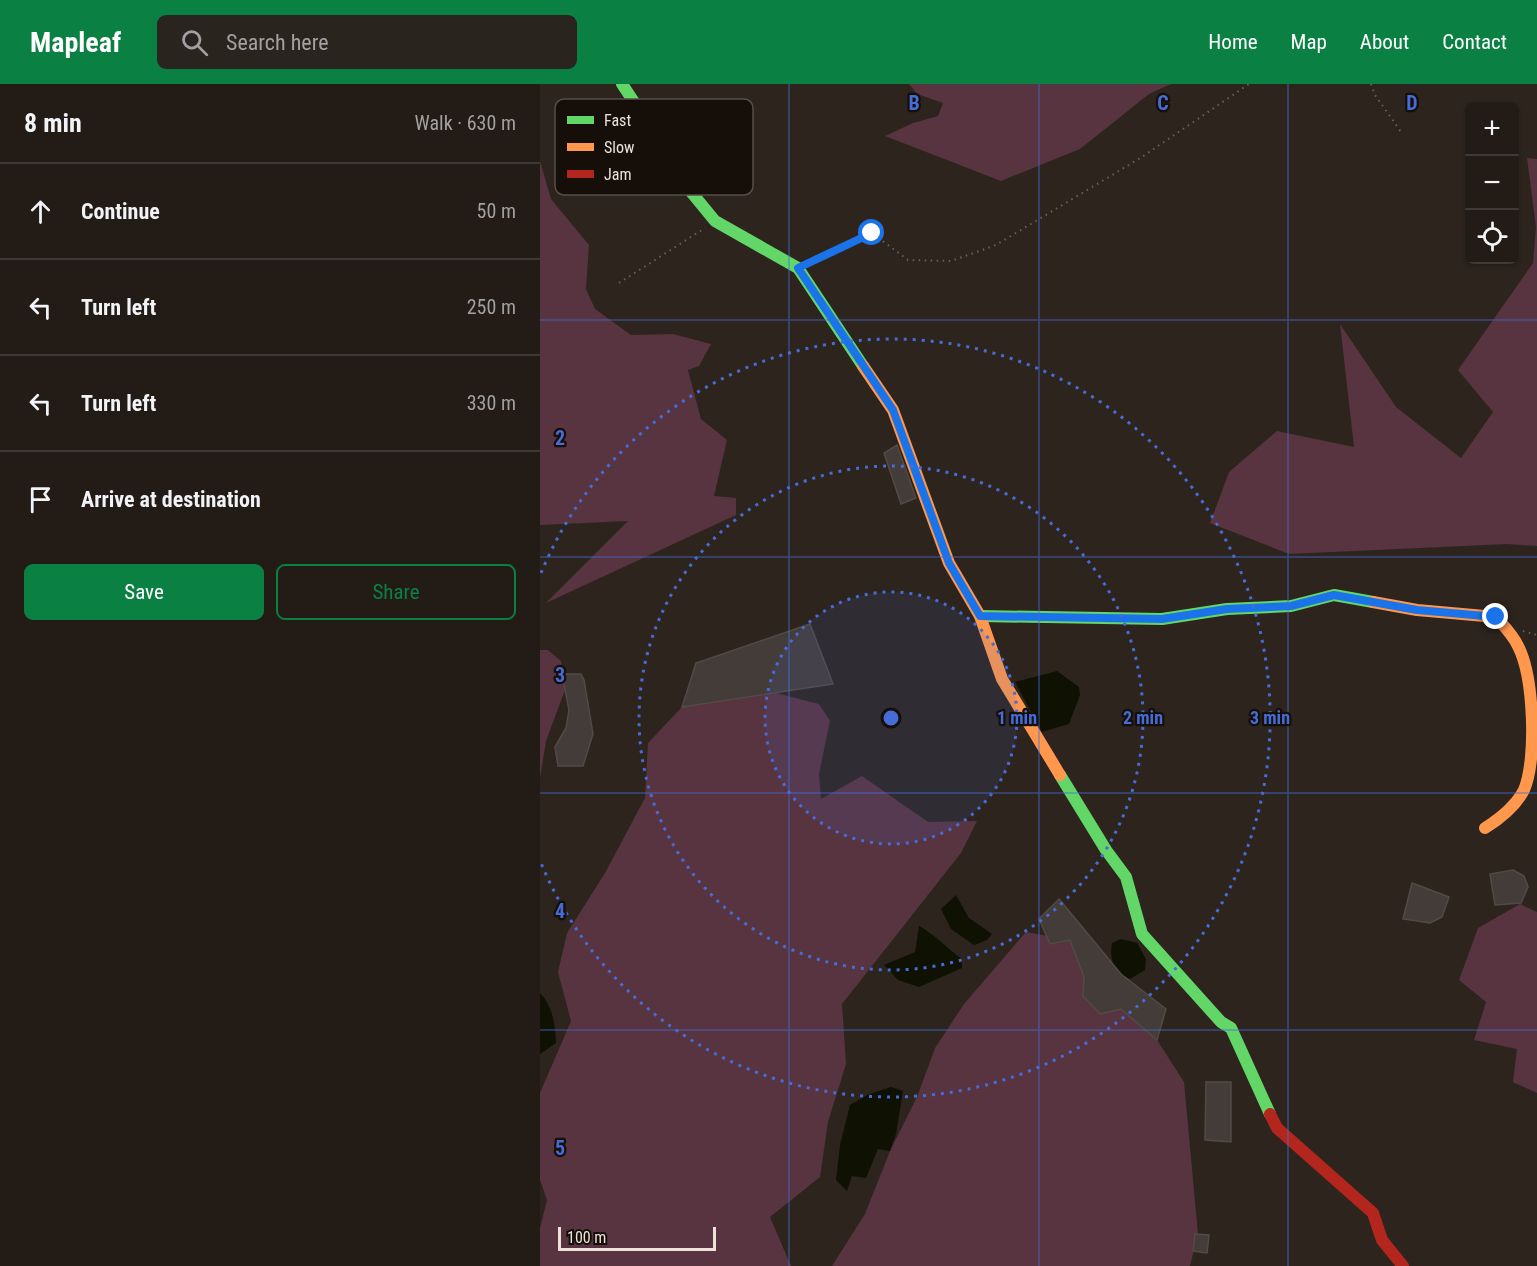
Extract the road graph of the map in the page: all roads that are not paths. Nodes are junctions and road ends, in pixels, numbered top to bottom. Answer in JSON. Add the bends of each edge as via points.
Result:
{"nodes":[{"id":1,"x":622,"y":84,"type":"edge"},
{"id":2,"x":632,"y":99,"type":"edge"},
{"id":3,"x":694,"y":195,"type":"edge"},
{"id":4,"x":980,"y":616,"type":"junction"},
{"id":5,"x":1485,"y":828,"type":"dead end"},
{"id":6,"x":1403,"y":1266,"type":"edge"}],
"edges":[{"from":1,"to":2,"type":"street"},
{"from":3,"to":4,"type":"street","via":[[715,221],[798,268],[893,410],[949,563]]},
{"from":4,"to":5,"type":"street","via":[[1162,619],[1227,609],[1291,606],[1334,595],[1417,610],[1496,617],[1522,648],[1537,759],[1531,781],[1514,809]]},
{"from":4,"to":6,"type":"street","via":[[1002,679],[1126,877],[1142,934],[1221,1022],[1231,1028],[1277,1128],[1373,1213],[1382,1240]]}]}
